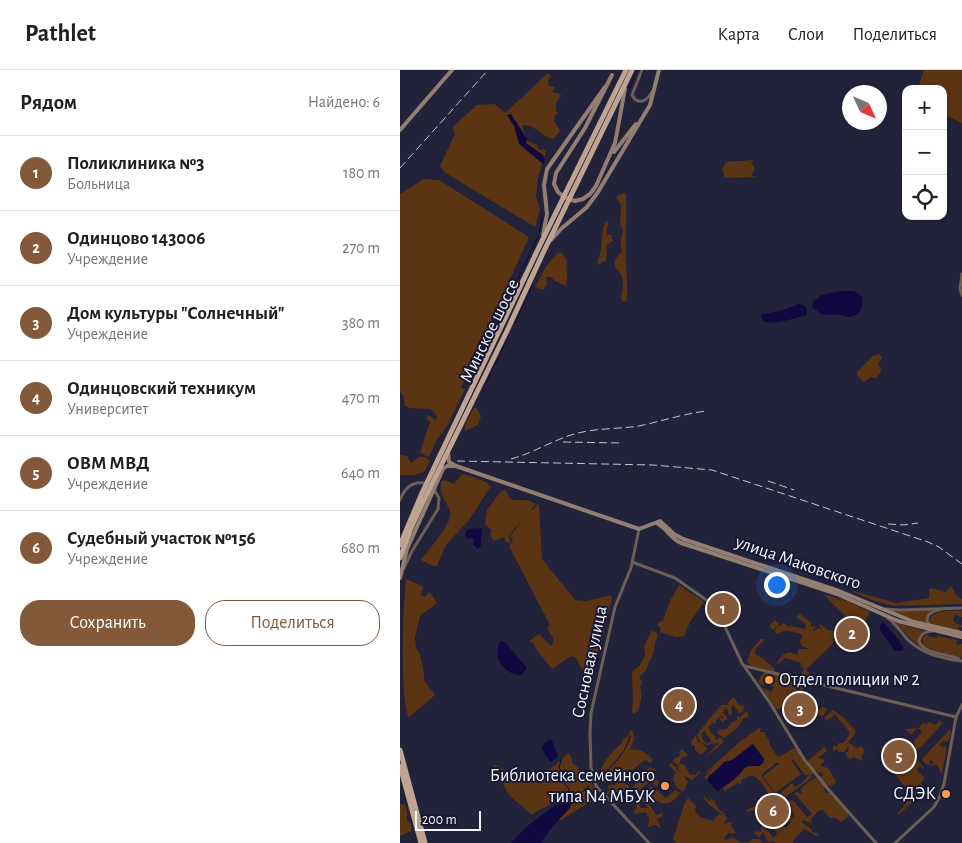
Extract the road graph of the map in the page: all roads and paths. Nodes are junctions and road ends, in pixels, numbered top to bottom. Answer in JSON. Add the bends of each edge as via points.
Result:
{"nodes":[{"id":1,"x":452,"y":70,"type":"edge"},
{"id":2,"x":615,"y":70,"type":"edge"},
{"id":3,"x":642,"y":70,"type":"edge"},
{"id":4,"x":660,"y":70,"type":"edge"},
{"id":5,"x":630,"y":71,"type":"edge"},
{"id":6,"x":612,"y":75,"type":"junction"},
{"id":7,"x":657,"y":83,"type":"junction"},
{"id":8,"x":646,"y":112,"type":"junction"},
{"id":9,"x":606,"y":118,"type":"junction"},
{"id":10,"x":400,"y":130,"type":"edge"},
{"id":11,"x":610,"y":158,"type":"junction"},
{"id":12,"x":540,"y":246,"type":"junction"},
{"id":13,"x":543,"y":253,"type":"junction"},
{"id":14,"x":962,"y":274,"type":"edge"},
{"id":15,"x":961,"y":295,"type":"edge"},
{"id":16,"x":451,"y":443,"type":"junction"},
{"id":17,"x":456,"y":466,"type":"junction"},
{"id":18,"x":400,"y":500,"type":"edge"},
{"id":19,"x":658,"y":522,"type":"junction"},
{"id":20,"x":639,"y":529,"type":"junction"},
{"id":21,"x":400,"y":545,"type":"edge"},
{"id":22,"x":400,"y":558,"type":"edge"},
{"id":23,"x":632,"y":562,"type":"junction"},
{"id":24,"x":401,"y":576,"type":"edge"},
{"id":25,"x":876,"y":606,"type":"junction"},
{"id":26,"x":945,"y":608,"type":"junction"},
{"id":27,"x":962,"y":608,"type":"edge"},
{"id":28,"x":886,"y":616,"type":"junction"},
{"id":29,"x":934,"y":629,"type":"junction"},
{"id":30,"x":962,"y":633,"type":"edge"},
{"id":31,"x":962,"y":637,"type":"edge"},
{"id":32,"x":962,"y":661,"type":"edge"},
{"id":33,"x":745,"y":666,"type":"junction"},
{"id":34,"x":962,"y":704,"type":"edge"},
{"id":35,"x":956,"y":717,"type":"junction"},
{"id":36,"x":400,"y":750,"type":"edge"},
{"id":37,"x":400,"y":766,"type":"edge"},
{"id":38,"x":421,"y":843,"type":"edge"},
{"id":39,"x":425,"y":843,"type":"edge"},
{"id":40,"x":649,"y":843,"type":"edge"},
{"id":41,"x":876,"y":843,"type":"edge"},
{"id":42,"x":896,"y":843,"type":"edge"}],
"edges":[{"from":1,"to":10,"type":"main road"},
{"from":2,"to":6,"type":"main road"},
{"from":3,"to":7,"type":"street","via":[[632,92],[635,100],[645,100]]},
{"from":4,"to":7,"type":"main road"},
{"from":5,"to":9,"type":"highway"},
{"from":5,"to":11,"type":"main road"},
{"from":6,"to":11,"type":"main road","via":[[585,128],[556,173],[556,188],[571,200],[590,194]]},
{"from":6,"to":12,"type":"main road","via":[[547,169],[544,185],[547,219]]},
{"from":7,"to":8,"type":"main road"},
{"from":8,"to":11,"type":"main road"},
{"from":8,"to":13,"type":"main road","via":[[591,202],[562,228]]},
{"from":9,"to":12,"type":"highway","name":"Минское шоссе"},
{"from":9,"to":13,"type":"highway","name":"Минское шоссе"},
{"from":12,"to":21,"type":"highway","name":"Минское шоссе"},
{"from":13,"to":16,"type":"highway","name":"Минское шоссе"},
{"from":14,"to":15,"type":"street"},
{"from":16,"to":17,"type":"main road","via":[[448,459]]},
{"from":16,"to":22,"type":"highway","name":"Минское шоссе","via":[[415,518]]},
{"from":17,"to":20,"type":"main road"},
{"from":17,"to":24,"type":"main road","via":[[443,469],[407,550]]},
{"from":18,"to":24,"type":"street","via":[[410,484],[417,482],[425,483],[436,491],[439,504]]},
{"from":19,"to":20,"type":"main road"},
{"from":19,"to":25,"type":"main road","name":"улица Маковского","via":[[678,537],[840,590]]},
{"from":19,"to":28,"type":"main road","name":"улица Маковского","via":[[676,541],[838,594]]},
{"from":20,"to":23,"type":"street","name":"Сосновая улица"},
{"from":23,"to":33,"type":"street","via":[[679,580],[708,601],[718,612]]},
{"from":23,"to":40,"type":"street","name":"Сосновая улица","via":[[616,604],[591,713],[591,768],[596,786]]},
{"from":25,"to":26,"type":"street","via":[[895,610]]},
{"from":25,"to":29,"type":"main road","name":"улица Маковского"},
{"from":26,"to":27,"type":"street"},
{"from":26,"to":29,"type":"street","via":[[927,616]]},
{"from":28,"to":29,"type":"main road","name":"улица Маковского"},
{"from":28,"to":32,"type":"street","via":[[923,651]]},
{"from":29,"to":30,"type":"main road"},
{"from":29,"to":31,"type":"main road"},
{"from":29,"to":32,"type":"street","via":[[921,635],[920,645]]},
{"from":33,"to":35,"type":"street"},
{"from":33,"to":41,"type":"street","via":[[804,759]]},
{"from":34,"to":35,"type":"street"},
{"from":35,"to":42,"type":"street","via":[[940,796],[934,807]]},
{"from":36,"to":39,"type":"highway"},
{"from":37,"to":38,"type":"highway"}]}
